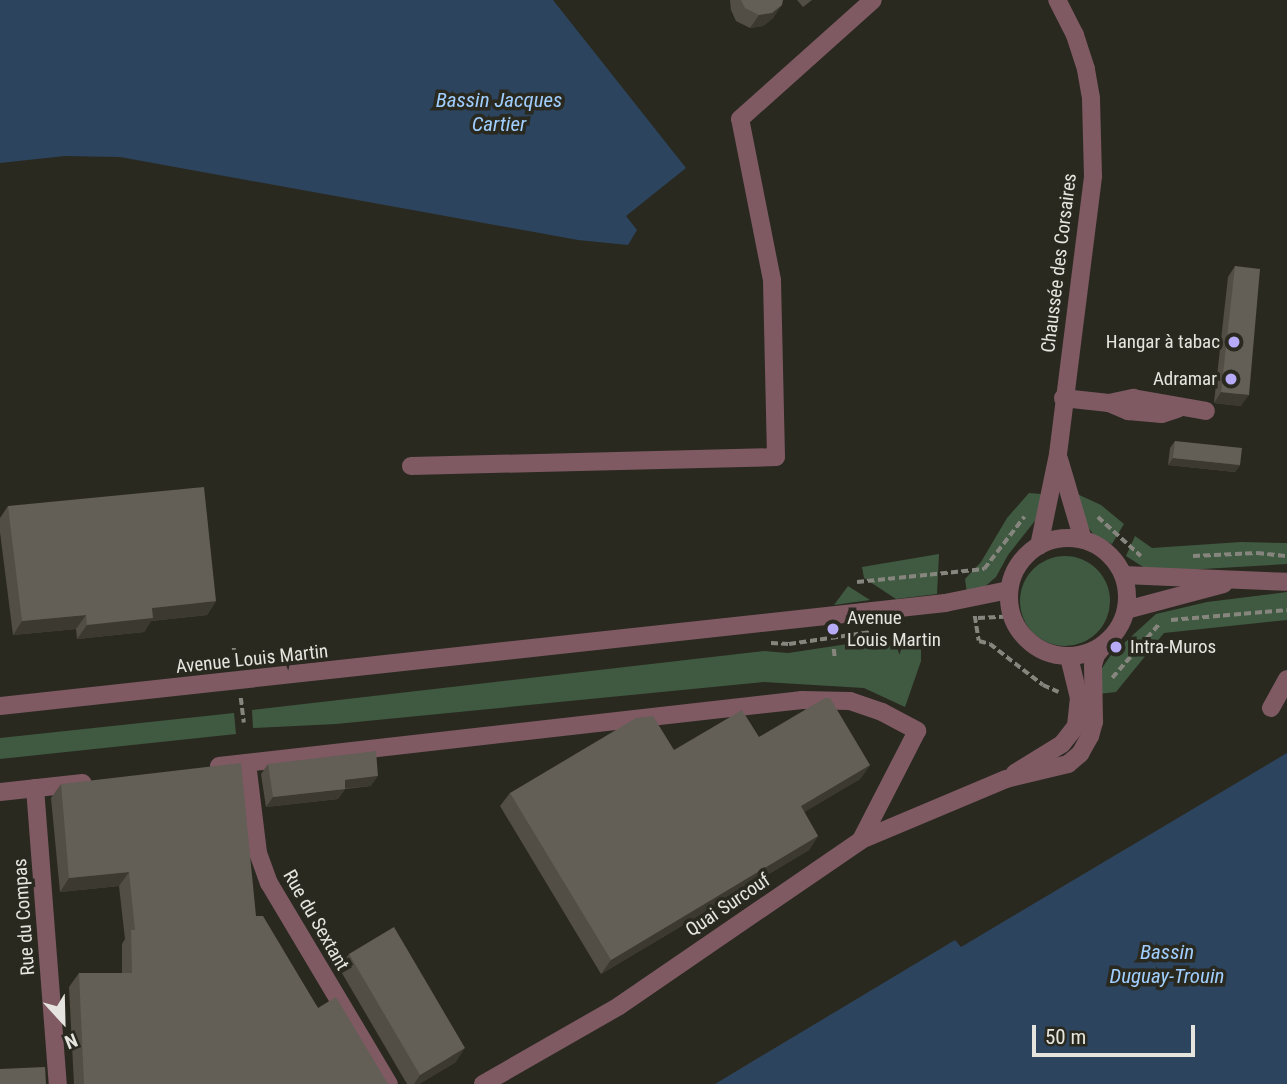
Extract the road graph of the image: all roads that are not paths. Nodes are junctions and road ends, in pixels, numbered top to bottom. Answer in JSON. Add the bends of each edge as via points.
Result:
{"nodes":[{"id":1,"x":873,"y":0,"type":"edge"},
{"id":2,"x":1057,"y":0,"type":"edge"},
{"id":3,"x":1063,"y":398,"type":"junction"},
{"id":4,"x":1206,"y":411,"type":"dead end"},
{"id":5,"x":1058,"y":454,"type":"junction"},
{"id":6,"x":411,"y":466,"type":"dead end"},
{"id":7,"x":1083,"y":540,"type":"junction"},
{"id":8,"x":1039,"y":546,"type":"junction"},
{"id":9,"x":1123,"y":575,"type":"junction"},
{"id":10,"x":1231,"y":582,"type":"junction"},
{"id":11,"x":1287,"y":582,"type":"edge"},
{"id":12,"x":1009,"y":590,"type":"junction"},
{"id":13,"x":1126,"y":610,"type":"junction"},
{"id":14,"x":1106,"y":643,"type":"junction"},
{"id":15,"x":1069,"y":656,"type":"junction"},
{"id":16,"x":1287,"y":679,"type":"edge"},
{"id":17,"x":1085,"y":689,"type":"junction"},
{"id":18,"x":0,"y":706,"type":"edge"},
{"id":19,"x":1271,"y":708,"type":"dead end"},
{"id":20,"x":247,"y":763,"type":"junction"},
{"id":21,"x":207,"y":768,"type":"edge"},
{"id":22,"x":101,"y":780,"type":"edge"},
{"id":23,"x":35,"y":788,"type":"junction"},
{"id":24,"x":0,"y":792,"type":"edge"},
{"id":25,"x":861,"y":840,"type":"junction"},
{"id":26,"x":58,"y":1084,"type":"edge"},
{"id":27,"x":389,"y":1084,"type":"edge"},
{"id":28,"x":483,"y":1084,"type":"edge"}],
"edges":[{"from":1,"to":6,"type":"street","via":[[740,119],[772,280],[776,457]]},
{"from":2,"to":3,"type":"street","name":"Chaussée des Corsaires","via":[[1086,69],[1093,135],[1088,230]]},
{"from":3,"to":4,"type":"street","via":[[1109,403],[1142,399]]},
{"from":3,"to":5,"type":"street","name":"Chaussée des Corsaires"},
{"from":5,"to":7,"type":"street","name":"Chaussée des Corsaires"},
{"from":5,"to":8,"type":"street","name":"Chaussée des Corsaires"},
{"from":7,"to":8,"type":"street","via":[[1053,540]]},
{"from":7,"to":9,"type":"street","via":[[1109,554]]},
{"from":8,"to":12,"type":"street","via":[[1018,564]]},
{"from":9,"to":10,"type":"street"},
{"from":9,"to":13,"type":"street"},
{"from":10,"to":11,"type":"street"},
{"from":10,"to":13,"type":"street"},
{"from":12,"to":15,"type":"street","via":[[1012,616],[1030,643],[1044,652]]},
{"from":12,"to":18,"type":"street","name":"Avenue Louis Martin","via":[[908,608]]},
{"from":13,"to":14,"type":"street"},
{"from":14,"to":15,"type":"street","via":[[1089,653]]},
{"from":14,"to":17,"type":"street","via":[[1096,655]]},
{"from":15,"to":17,"type":"street"},
{"from":16,"to":19,"type":"street"},
{"from":17,"to":25,"type":"street","name":"Quai Surcouf","via":[[1094,722],[1080,754],[1054,770],[1006,779]]},
{"from":20,"to":21,"type":"street"},
{"from":20,"to":25,"type":"street","via":[[802,700],[850,701],[917,731]]},
{"from":20,"to":27,"type":"street","name":"Rue du Sextant","via":[[258,853],[269,883]]},
{"from":22,"to":23,"type":"street"},
{"from":23,"to":24,"type":"street"},
{"from":23,"to":26,"type":"street","name":"Rue du Compas"},
{"from":25,"to":28,"type":"street","name":"Quai Surcouf","via":[[619,1006]]}]}
